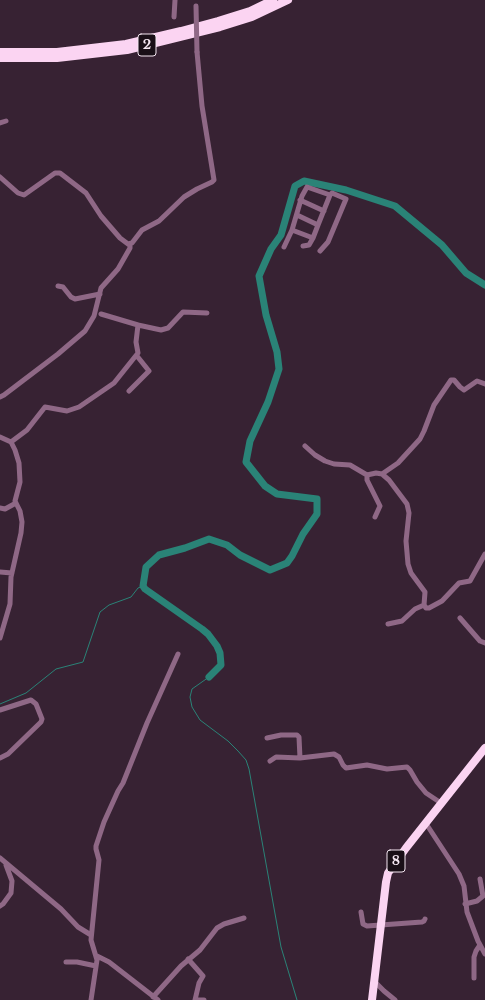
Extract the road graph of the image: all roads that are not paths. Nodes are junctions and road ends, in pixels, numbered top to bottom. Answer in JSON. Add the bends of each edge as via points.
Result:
{"nodes":[{"id":1,"x":175,"y":0,"type":"edge"},
{"id":2,"x":273,"y":0,"type":"edge"},
{"id":3,"x":288,"y":0,"type":"edge"},
{"id":4,"x":196,"y":3,"type":"edge"},
{"id":5,"x":174,"y":17,"type":"dead end"},
{"id":6,"x":0,"y":52,"type":"edge"},
{"id":7,"x":0,"y":58,"type":"edge"},
{"id":8,"x":6,"y":121,"type":"dead end"},
{"id":9,"x":0,"y":123,"type":"edge"},
{"id":10,"x":0,"y":178,"type":"edge"},
{"id":11,"x":330,"y":195,"type":"junction"},
{"id":12,"x":300,"y":200,"type":"junction"},
{"id":13,"x":324,"y":211,"type":"junction"},
{"id":14,"x":297,"y":215,"type":"junction"},
{"id":15,"x":318,"y":225,"type":"junction"},
{"id":16,"x":292,"y":230,"type":"junction"},
{"id":17,"x":313,"y":238,"type":"junction"},
{"id":18,"x":130,"y":244,"type":"junction"},
{"id":19,"x":303,"y":246,"type":"dead end"},
{"id":20,"x":284,"y":247,"type":"dead end"},
{"id":21,"x":320,"y":251,"type":"dead end"},
{"id":22,"x":58,"y":286,"type":"dead end"},
{"id":23,"x":100,"y":294,"type":"junction"},
{"id":24,"x":207,"y":313,"type":"dead end"},
{"id":25,"x":101,"y":314,"type":"dead end"},
{"id":26,"x":138,"y":325,"type":"junction"},
{"id":27,"x":137,"y":356,"type":"junction"},
{"id":28,"x":485,"y":384,"type":"edge"},
{"id":29,"x":129,"y":391,"type":"dead end"},
{"id":30,"x":0,"y":397,"type":"edge"},
{"id":31,"x":0,"y":437,"type":"edge"},
{"id":32,"x":11,"y":442,"type":"junction"},
{"id":33,"x":305,"y":446,"type":"dead end"},
{"id":34,"x":382,"y":474,"type":"junction"},
{"id":35,"x":367,"y":475,"type":"junction"},
{"id":36,"x":16,"y":503,"type":"junction"},
{"id":37,"x":0,"y":508,"type":"edge"},
{"id":38,"x":375,"y":517,"type":"dead end"},
{"id":39,"x":485,"y":554,"type":"edge"},
{"id":40,"x":0,"y":572,"type":"edge"},
{"id":41,"x":12,"y":573,"type":"junction"},
{"id":42,"x":424,"y":606,"type":"junction"},
{"id":43,"x":460,"y":618,"type":"dead end"},
{"id":44,"x":388,"y":624,"type":"dead end"},
{"id":45,"x":0,"y":638,"type":"edge"},
{"id":46,"x":485,"y":643,"type":"edge"},
{"id":47,"x":178,"y":654,"type":"dead end"},
{"id":48,"x":0,"y":710,"type":"edge"},
{"id":49,"x":267,"y":738,"type":"dead end"},
{"id":50,"x":485,"y":748,"type":"edge"},
{"id":51,"x":0,"y":758,"type":"edge"},
{"id":52,"x":300,"y":758,"type":"junction"},
{"id":53,"x":270,"y":761,"type":"dead end"},
{"id":54,"x":441,"y":803,"type":"junction"},
{"id":55,"x":425,"y":822,"type":"junction"},
{"id":56,"x":0,"y":858,"type":"edge"},
{"id":57,"x":6,"y":864,"type":"junction"},
{"id":58,"x":480,"y":879,"type":"dead end"},
{"id":59,"x":466,"y":904,"type":"junction"},
{"id":60,"x":0,"y":906,"type":"edge"},
{"id":61,"x":361,"y":912,"type":"dead end"},
{"id":62,"x":244,"y":918,"type":"dead end"},
{"id":63,"x":425,"y":919,"type":"dead end"},
{"id":64,"x":381,"y":925,"type":"junction"},
{"id":65,"x":91,"y":936,"type":"junction"},
{"id":66,"x":480,"y":945,"type":"junction"},
{"id":67,"x":485,"y":954,"type":"edge"},
{"id":68,"x":96,"y":956,"type":"junction"},
{"id":69,"x":188,"y":959,"type":"junction"},
{"id":70,"x":66,"y":962,"type":"dead end"},
{"id":71,"x":96,"y":966,"type":"junction"},
{"id":72,"x":474,"y":978,"type":"dead end"},
{"id":73,"x":374,"y":981,"type":"junction"},
{"id":74,"x":155,"y":998,"type":"edge"},
{"id":75,"x":91,"y":1000,"type":"edge"},
{"id":76,"x":195,"y":1000,"type":"edge"},
{"id":77,"x":204,"y":1000,"type":"edge"},
{"id":78,"x":372,"y":1000,"type":"edge"},
{"id":79,"x":395,"y":1000,"type":"edge"}],
"edges":[{"from":1,"to":5,"type":"street"},
{"from":2,"to":6,"type":"highway","number":"2","via":[[250,11],[218,21],[126,44],[57,52]]},
{"from":3,"to":7,"type":"highway","number":"2","via":[[252,17],[220,27],[127,50],[57,58]]},
{"from":4,"to":18,"type":"street","bridge":true,"via":[[202,106],[214,180],[184,197],[157,223],[142,230]]},
{"from":8,"to":9,"type":"street"},
{"from":10,"to":18,"type":"street","via":[[24,195],[55,173],[60,173],[86,193],[118,236]]},
{"from":11,"to":12,"type":"street","via":[[308,186]]},
{"from":11,"to":13,"type":"street"},
{"from":11,"to":21,"type":"street","via":[[332,193],[346,199],[328,242]]},
{"from":12,"to":13,"type":"street"},
{"from":12,"to":14,"type":"street"},
{"from":13,"to":15,"type":"street"},
{"from":14,"to":15,"type":"street"},
{"from":14,"to":16,"type":"street"},
{"from":15,"to":17,"type":"street"},
{"from":16,"to":17,"type":"street"},
{"from":16,"to":20,"type":"street"},
{"from":17,"to":19,"type":"street","via":[[309,245]]},
{"from":18,"to":23,"type":"street","via":[[118,269],[104,284]]},
{"from":22,"to":23,"type":"street","via":[[63,287],[75,299]]},
{"from":23,"to":30,"type":"street","via":[[93,319],[83,334]]},
{"from":24,"to":26,"type":"street","via":[[183,312],[165,330]]},
{"from":25,"to":26,"type":"street"},
{"from":26,"to":27,"type":"street"},
{"from":27,"to":29,"type":"street","via":[[149,371]]},
{"from":27,"to":32,"type":"street","via":[[114,383],[84,405],[67,411],[46,407],[27,430]]},
{"from":28,"to":34,"type":"street","via":[[477,381],[464,390],[451,380],[434,405],[420,439],[398,463]]},
{"from":31,"to":32,"type":"street"},
{"from":32,"to":36,"type":"street","via":[[20,470]]},
{"from":33,"to":35,"type":"street","via":[[325,461],[350,465]]},
{"from":34,"to":35,"type":"street"},
{"from":34,"to":42,"type":"street","via":[[407,504],[408,564],[410,573],[425,592]]},
{"from":35,"to":38,"type":"street","via":[[380,506]]},
{"from":36,"to":37,"type":"street","via":[[5,510]]},
{"from":36,"to":41,"type":"street","via":[[22,526]]},
{"from":39,"to":42,"type":"street","via":[[470,581],[459,583],[433,606]]},
{"from":40,"to":41,"type":"street"},
{"from":41,"to":45,"type":"street","via":[[10,604]]},
{"from":42,"to":44,"type":"street","via":[[415,609],[402,621]]},
{"from":43,"to":46,"type":"street","via":[[480,641]]},
{"from":47,"to":65,"type":"street","via":[[147,723],[124,784],[118,791],[102,827],[96,849],[100,860]]},
{"from":48,"to":51,"type":"street","via":[[31,700],[36,704],[42,719],[10,752]]},
{"from":49,"to":52,"type":"street","via":[[298,735]]},
{"from":50,"to":54,"type":"highway","number":"8"},
{"from":52,"to":53,"type":"street","via":[[279,757]]},
{"from":52,"to":54,"type":"street","via":[[334,754],[346,768],[367,765],[387,769],[407,767],[426,792]]},
{"from":54,"to":55,"type":"highway","number":"8"},
{"from":55,"to":59,"type":"street","via":[[459,874],[464,886]]},
{"from":55,"to":64,"type":"highway","number":"8","via":[[388,873]]},
{"from":56,"to":57,"type":"street"},
{"from":57,"to":60,"type":"street","via":[[12,881],[11,893]]},
{"from":57,"to":65,"type":"street","via":[[83,932]]},
{"from":58,"to":59,"type":"street","via":[[483,896]]},
{"from":59,"to":66,"type":"street"},
{"from":61,"to":64,"type":"street","via":[[364,925]]},
{"from":62,"to":69,"type":"street","via":[[217,928],[200,950]]},
{"from":63,"to":64,"type":"street","via":[[422,922]]},
{"from":64,"to":73,"type":"highway","number":"8"},
{"from":65,"to":68,"type":"street"},
{"from":66,"to":67,"type":"street"},
{"from":66,"to":72,"type":"street","via":[[474,957]]},
{"from":68,"to":71,"type":"street"},
{"from":68,"to":74,"type":"street","via":[[103,958]]},
{"from":69,"to":74,"type":"street"},
{"from":69,"to":76,"type":"street","via":[[203,976]]},
{"from":70,"to":71,"type":"street"},
{"from":71,"to":75,"type":"street"},
{"from":73,"to":78,"type":"highway","number":"8"},
{"from":73,"to":79,"type":"street"},
{"from":76,"to":77,"type":"street"}]}
